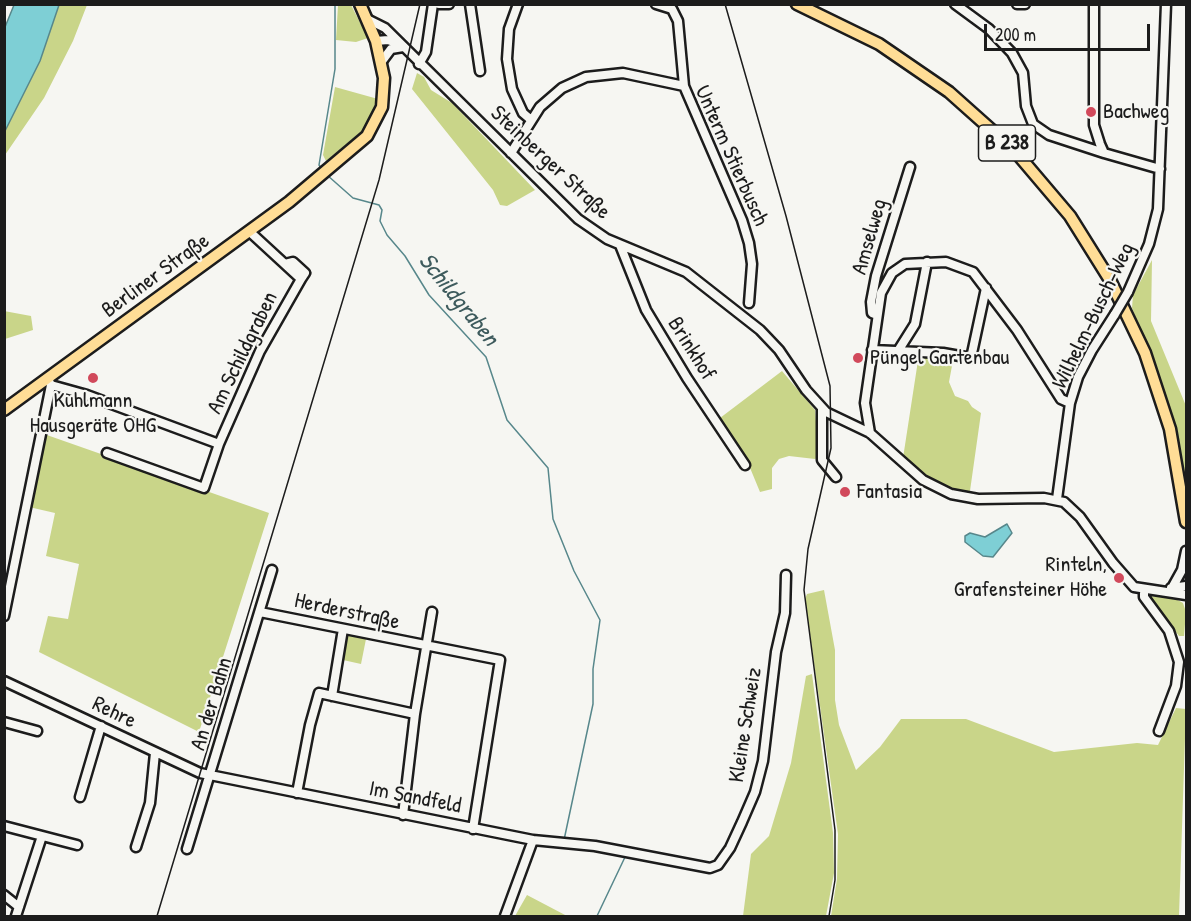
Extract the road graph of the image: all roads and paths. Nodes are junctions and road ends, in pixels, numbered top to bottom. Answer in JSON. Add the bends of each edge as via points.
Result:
{"nodes":[{"id":1,"x":360,"y":4,"type":"edge"},
{"id":2,"x":433,"y":4,"type":"edge"},
{"id":3,"x":439,"y":4,"type":"edge"},
{"id":4,"x":449,"y":4,"type":"edge"},
{"id":5,"x":470,"y":4,"type":"edge"},
{"id":6,"x":518,"y":4,"type":"edge"},
{"id":7,"x":656,"y":4,"type":"edge"},
{"id":8,"x":797,"y":4,"type":"edge"},
{"id":9,"x":955,"y":4,"type":"edge"},
{"id":10,"x":1017,"y":4,"type":"edge"},
{"id":11,"x":1025,"y":4,"type":"edge"},
{"id":12,"x":1094,"y":4,"type":"edge"},
{"id":13,"x":1166,"y":4,"type":"edge"},
{"id":14,"x":369,"y":20,"type":"junction"},
{"id":15,"x":392,"y":35,"type":"junction"},
{"id":16,"x":376,"y":39,"type":"junction"},
{"id":17,"x":401,"y":46,"type":"junction"},
{"id":18,"x":382,"y":61,"type":"junction"},
{"id":19,"x":419,"y":63,"type":"junction"},
{"id":20,"x":480,"y":71,"type":"dead end"},
{"id":21,"x":684,"y":86,"type":"junction"},
{"id":22,"x":530,"y":119,"type":"junction"},
{"id":23,"x":511,"y":153,"type":"junction"},
{"id":24,"x":1104,"y":153,"type":"junction"},
{"id":25,"x":910,"y":167,"type":"dead end"},
{"id":26,"x":1160,"y":169,"type":"junction"},
{"id":27,"x":250,"y":232,"type":"junction"},
{"id":28,"x":620,"y":245,"type":"junction"},
{"id":29,"x":927,"y":262,"type":"junction"},
{"id":30,"x":986,"y":288,"type":"junction"},
{"id":31,"x":749,"y":303,"type":"dead end"},
{"id":32,"x":877,"y":315,"type":"junction"},
{"id":33,"x":872,"y":350,"type":"junction"},
{"id":34,"x":898,"y":351,"type":"junction"},
{"id":35,"x":49,"y":381,"type":"junction"},
{"id":36,"x":1070,"y":403,"type":"junction"},
{"id":37,"x":822,"y":409,"type":"junction"},
{"id":38,"x":4,"y":410,"type":"edge"},
{"id":39,"x":870,"y":433,"type":"junction"},
{"id":40,"x":219,"y":444,"type":"junction"},
{"id":41,"x":107,"y":453,"type":"dead end"},
{"id":42,"x":745,"y":465,"type":"dead end"},
{"id":43,"x":836,"y":477,"type":"dead end"},
{"id":44,"x":1057,"y":499,"type":"junction"},
{"id":45,"x":1186,"y":522,"type":"edge"},
{"id":46,"x":1186,"y":551,"type":"edge"},
{"id":47,"x":272,"y":570,"type":"dead end"},
{"id":48,"x":786,"y":575,"type":"dead end"},
{"id":49,"x":1186,"y":586,"type":"edge"},
{"id":50,"x":1172,"y":588,"type":"junction"},
{"id":51,"x":1144,"y":590,"type":"junction"},
{"id":52,"x":1159,"y":592,"type":"junction"},
{"id":53,"x":1186,"y":595,"type":"edge"},
{"id":54,"x":260,"y":612,"type":"junction"},
{"id":55,"x":432,"y":612,"type":"dead end"},
{"id":56,"x":4,"y":616,"type":"edge"},
{"id":57,"x":343,"y":629,"type":"junction"},
{"id":58,"x":427,"y":647,"type":"junction"},
{"id":59,"x":4,"y":681,"type":"edge"},
{"id":60,"x":332,"y":696,"type":"junction"},
{"id":61,"x":415,"y":714,"type":"junction"},
{"id":62,"x":4,"y":722,"type":"edge"},
{"id":63,"x":101,"y":726,"type":"junction"},
{"id":64,"x":37,"y":731,"type":"dead end"},
{"id":65,"x":1159,"y":731,"type":"dead end"},
{"id":66,"x":155,"y":753,"type":"junction"},
{"id":67,"x":209,"y":776,"type":"junction"},
{"id":68,"x":297,"y":793,"type":"junction"},
{"id":69,"x":80,"y":797,"type":"dead end"},
{"id":70,"x":403,"y":814,"type":"junction"},
{"id":71,"x":4,"y":826,"type":"edge"},
{"id":72,"x":473,"y":829,"type":"junction"},
{"id":73,"x":42,"y":836,"type":"junction"},
{"id":74,"x":533,"y":840,"type":"junction"},
{"id":75,"x":77,"y":845,"type":"dead end"},
{"id":76,"x":136,"y":847,"type":"dead end"},
{"id":77,"x":188,"y":849,"type":"dead end"},
{"id":78,"x":4,"y":895,"type":"edge"},
{"id":79,"x":18,"y":912,"type":"edge"},
{"id":80,"x":505,"y":916,"type":"edge"}],
"edges":[{"from":1,"to":14,"type":"main road","name":"Berliner Straße"},
{"from":2,"to":19,"type":"street","via":[[426,52]]},
{"from":3,"to":4,"type":"street"},
{"from":5,"to":20,"type":"street"},
{"from":6,"to":22,"type":"street","via":[[509,29],[507,59],[512,89]]},
{"from":7,"to":21,"type":"street","via":[[672,9],[678,21]]},
{"from":8,"to":45,"type":"main road","number":"B 238","via":[[879,44],[950,92],[1014,150],[1070,216],[1110,280],[1145,353],[1170,429]]},
{"from":9,"to":24,"type":"street","via":[[989,29],[1012,53],[1023,73],[1026,106],[1033,124],[1048,135]]},
{"from":10,"to":11,"type":"street"},
{"from":12,"to":24,"type":"street","via":[[1094,125]]},
{"from":13,"to":26,"type":"street","name":"Wilhelm-Busch-Weg"},
{"from":14,"to":15,"type":"street","name":"Steinberger Straße"},
{"from":14,"to":16,"type":"main road","name":"Berliner Straße"},
{"from":15,"to":16,"type":"street","via":[[383,33]]},
{"from":15,"to":17,"type":"street","name":"Steinberger Straße"},
{"from":16,"to":17,"type":"street"},
{"from":16,"to":18,"type":"main road","name":"Berliner Straße"},
{"from":17,"to":18,"type":"street","via":[[391,49]]},
{"from":17,"to":19,"type":"street","name":"Steinberger Straße"},
{"from":18,"to":27,"type":"main road","name":"Berliner Straße","via":[[382,107],[374,128],[325,174]]},
{"from":19,"to":23,"type":"street","name":"Steinberger Straße"},
{"from":21,"to":22,"type":"street","name":"Unterm Stierbusch","via":[[623,74],[586,77],[557,92]]},
{"from":21,"to":31,"type":"street","name":"Unterm Stierbusch","via":[[749,243]]},
{"from":22,"to":23,"type":"street","name":"Unterm Stierbusch"},
{"from":23,"to":28,"type":"street","name":"Steinberger Straße","via":[[578,219]]},
{"from":24,"to":26,"type":"street"},
{"from":25,"to":32,"type":"street","name":"Amselweg","via":[[874,285],[872,313]]},
{"from":26,"to":36,"type":"street","name":"Wilhelm-Busch-Weg","bridge":true,"via":[[1155,227],[1128,292],[1078,377]]},
{"from":27,"to":35,"type":"main road","name":"Berliner Straße"},
{"from":27,"to":40,"type":"street","name":"Am Schildgraben","via":[[301,279],[260,351]]},
{"from":28,"to":37,"type":"street","name":"Steinberger Straße","via":[[686,272],[750,322],[779,350]]},
{"from":28,"to":42,"type":"street","name":"Brinkhof","via":[[641,300],[664,342]]},
{"from":29,"to":30,"type":"street","via":[[960,266],[973,272]]},
{"from":29,"to":32,"type":"street","via":[[905,264],[892,273],[881,293]]},
{"from":29,"to":34,"type":"street","via":[[915,324]]},
{"from":30,"to":34,"type":"street","via":[[971,358]]},
{"from":30,"to":36,"type":"street","via":[[1061,399]]},
{"from":32,"to":33,"type":"street"},
{"from":33,"to":34,"type":"street"},
{"from":33,"to":39,"type":"street","via":[[865,403]]},
{"from":35,"to":38,"type":"main road","name":"Berliner Straße"},
{"from":35,"to":40,"type":"street","name":"Am Schildgraben"},
{"from":35,"to":56,"type":"street"},
{"from":36,"to":44,"type":"street","name":"Wilhelm-Busch-Weg"},
{"from":37,"to":39,"type":"street","name":"Steinberger Straße"},
{"from":37,"to":43,"type":"street","via":[[822,460]]},
{"from":39,"to":44,"type":"street","name":"Steinberger Straße","via":[[912,472],[951,494],[978,499]]},
{"from":40,"to":41,"type":"street","name":"Am Schildgraben","via":[[204,488]]},
{"from":44,"to":51,"type":"street","via":[[1080,517],[1128,581]]},
{"from":46,"to":50,"type":"street"},
{"from":47,"to":54,"type":"street","name":"An der Bahn"},
{"from":48,"to":74,"type":"street","name":"Kleine Schweiz","via":[[785,613],[776,652],[763,760],[755,792],[730,848],[718,865],[710,868],[595,846]]},
{"from":49,"to":50,"type":"street"},
{"from":50,"to":52,"type":"street"},
{"from":51,"to":52,"type":"street"},
{"from":51,"to":65,"type":"street","via":[[1144,597],[1169,631],[1179,662],[1176,686]]},
{"from":52,"to":53,"type":"street"},
{"from":54,"to":57,"type":"street","name":"Herderstraße"},
{"from":54,"to":67,"type":"street","name":"An der Bahn"},
{"from":55,"to":58,"type":"street"},
{"from":57,"to":58,"type":"street","name":"Herderstraße"},
{"from":57,"to":60,"type":"street"},
{"from":58,"to":61,"type":"street"},
{"from":58,"to":72,"type":"street","name":"Herderstraße","via":[[500,660]]},
{"from":59,"to":63,"type":"street","name":"Rehre"},
{"from":60,"to":61,"type":"street"},
{"from":60,"to":68,"type":"street","via":[[319,693]]},
{"from":61,"to":70,"type":"street"},
{"from":62,"to":64,"type":"street"},
{"from":63,"to":66,"type":"street","name":"Rehre"},
{"from":63,"to":69,"type":"street"},
{"from":66,"to":67,"type":"street","name":"Rehre"},
{"from":66,"to":76,"type":"street","via":[[150,803]]},
{"from":67,"to":68,"type":"street","name":"Im Sandfeld"},
{"from":67,"to":77,"type":"street","name":"An der Bahn"},
{"from":68,"to":70,"type":"street","name":"Im Sandfeld"},
{"from":70,"to":72,"type":"street","name":"Im Sandfeld"},
{"from":71,"to":73,"type":"street"},
{"from":72,"to":74,"type":"street","name":"Im Sandfeld"},
{"from":73,"to":75,"type":"street"},
{"from":73,"to":79,"type":"street"},
{"from":74,"to":80,"type":"street"},
{"from":78,"to":79,"type":"street"}]}
